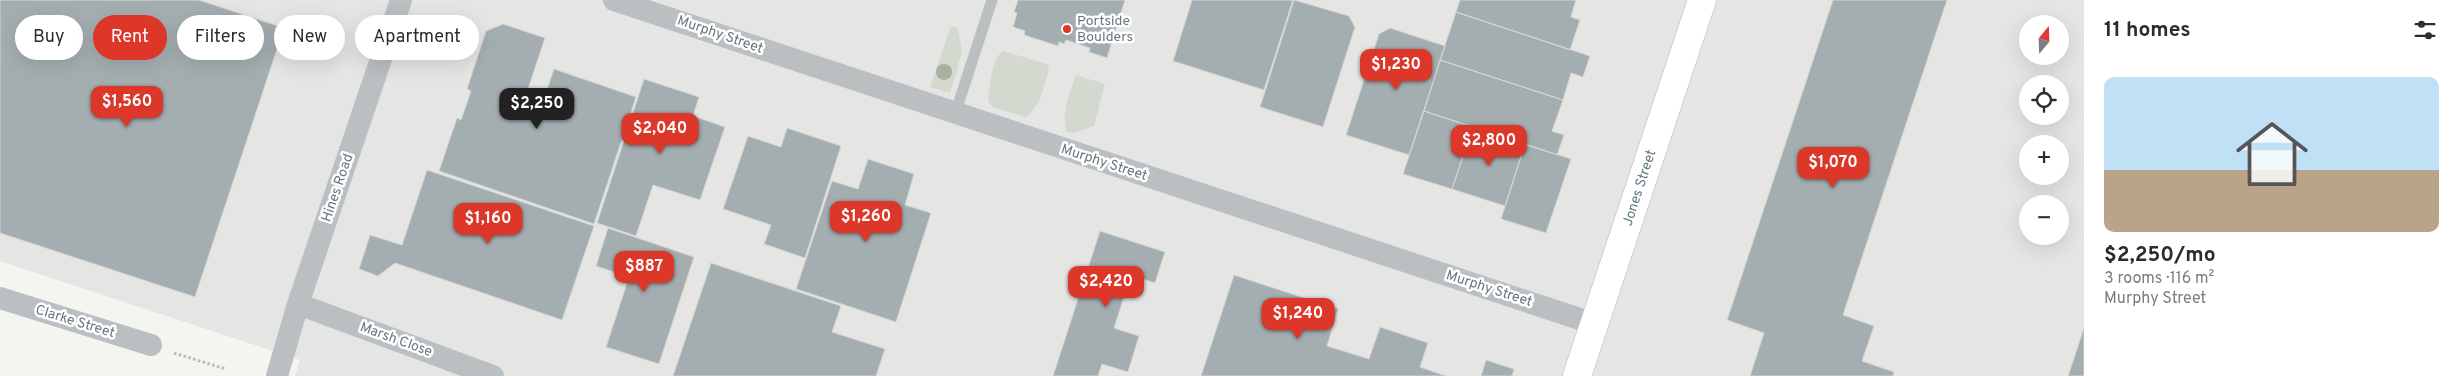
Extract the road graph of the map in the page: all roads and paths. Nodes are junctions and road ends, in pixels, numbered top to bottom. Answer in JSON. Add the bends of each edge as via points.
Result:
{"nodes":[{"id":1,"x":401,"y":0,"type":"edge"},
{"id":2,"x":614,"y":0,"type":"edge"},
{"id":3,"x":992,"y":0,"type":"edge"},
{"id":4,"x":1702,"y":0,"type":"edge"},
{"id":5,"x":955,"y":114,"type":"junction"},
{"id":6,"x":0,"y":298,"type":"edge"},
{"id":7,"x":298,"y":304,"type":"junction"},
{"id":8,"x":1595,"y":324,"type":"junction"},
{"id":9,"x":151,"y":345,"type":"joint"},
{"id":10,"x":226,"y":369,"type":"dead end"},
{"id":11,"x":277,"y":376,"type":"edge"},
{"id":12,"x":493,"y":376,"type":"edge"},
{"id":13,"x":1577,"y":376,"type":"edge"}],
"edges":[{"from":1,"to":7,"type":"street","name":"Hines Road"},
{"from":2,"to":5,"type":"street","name":"Murphy Street"},
{"from":3,"to":5,"type":"lane"},
{"from":4,"to":8,"type":"street","name":"Jones Street"},
{"from":5,"to":8,"type":"street","name":"Murphy Street"},
{"from":6,"to":9,"type":"street","name":"Clarke Street"},
{"from":7,"to":11,"type":"street","name":"Hines Road"},
{"from":7,"to":12,"type":"street","name":"Marsh Close"},
{"from":8,"to":13,"type":"street","name":"Jones Street"},
{"from":9,"to":10,"type":"path"}]}
